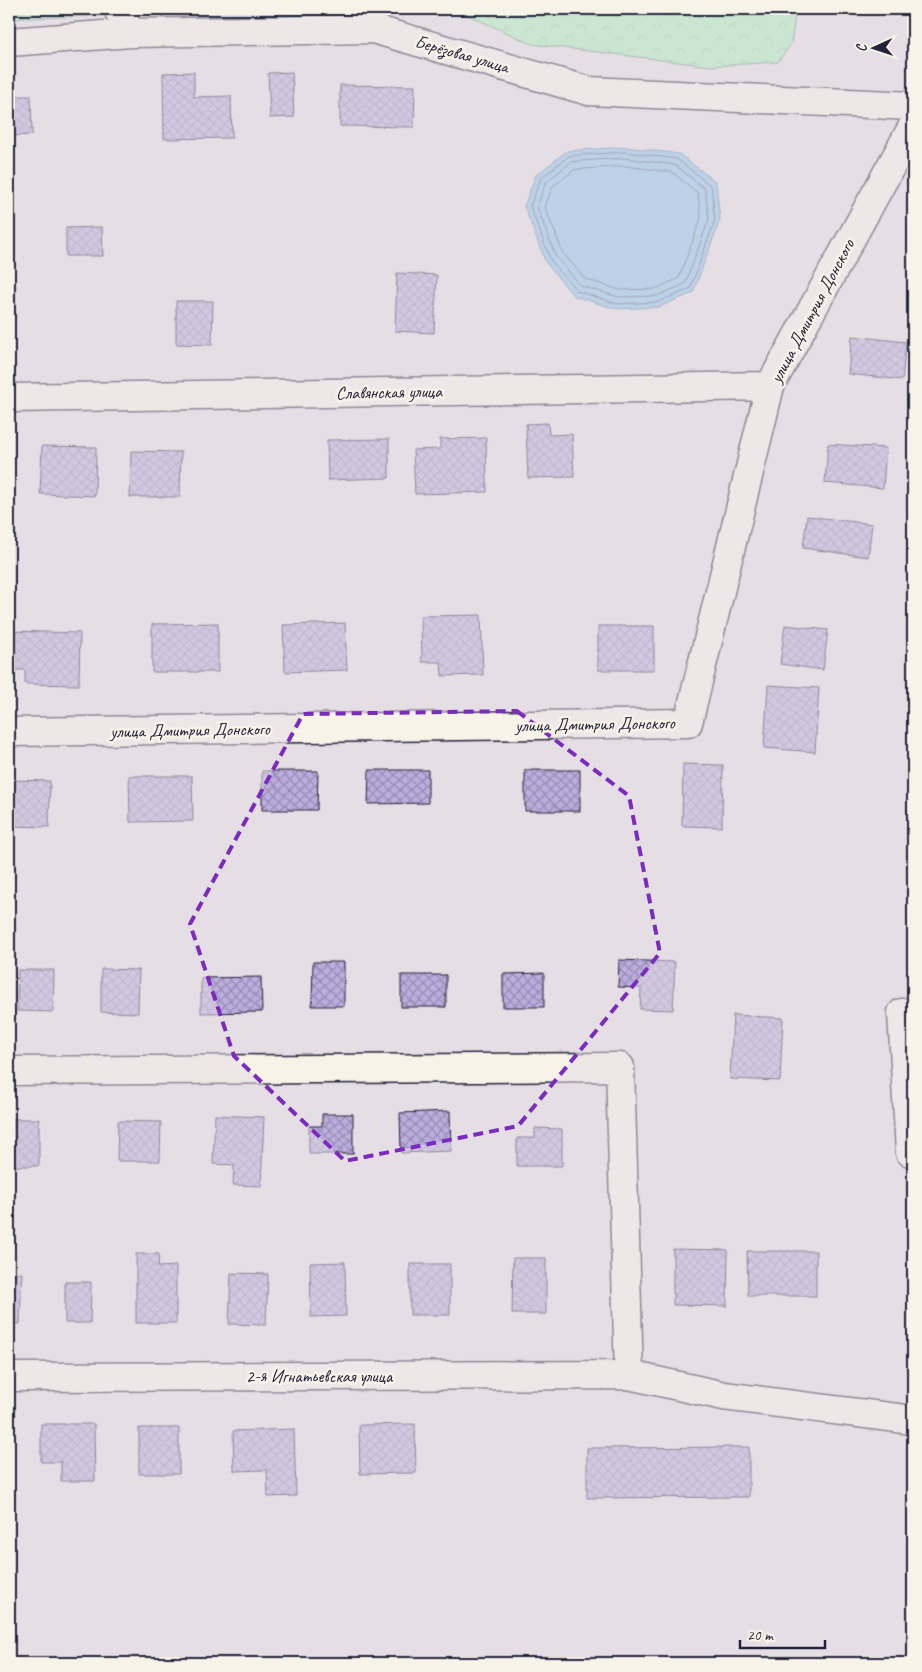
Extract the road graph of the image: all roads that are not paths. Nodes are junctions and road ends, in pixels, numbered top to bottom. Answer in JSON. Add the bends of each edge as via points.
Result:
{"nodes":[{"id":1,"x":118,"y":9,"type":"edge"},
{"id":2,"x":131,"y":33,"type":"junction"},
{"id":3,"x":9,"y":42,"type":"edge"},
{"id":4,"x":913,"y":106,"type":"edge"},
{"id":5,"x":913,"y":126,"type":"edge"},
{"id":6,"x":770,"y":386,"type":"junction"},
{"id":7,"x":9,"y":398,"type":"edge"},
{"id":8,"x":9,"y":732,"type":"edge"},
{"id":9,"x":913,"y":1012,"type":"edge"},
{"id":10,"x":9,"y":1071,"type":"edge"},
{"id":11,"x":913,"y":1152,"type":"edge"},
{"id":12,"x":629,"y":1375,"type":"junction"},
{"id":13,"x":9,"y":1377,"type":"edge"},
{"id":14,"x":913,"y":1420,"type":"edge"}],
"edges":[{"from":1,"to":2,"type":"street"},
{"from":2,"to":3,"type":"street","name":"Берёзовая улица"},
{"from":2,"to":4,"type":"street","name":"Берёзовая улица","via":[[373,29],[589,91]]},
{"from":5,"to":6,"type":"street","name":"улица Дмитрия Донского"},
{"from":6,"to":7,"type":"street","name":"Славянская улица"},
{"from":6,"to":8,"type":"street","name":"улица Дмитрия Донского","via":[[688,723]]},
{"from":9,"to":11,"type":"street","via":[[902,1013],[910,1152]]},
{"from":10,"to":12,"type":"street","via":[[620,1067]]},
{"from":12,"to":13,"type":"street","name":"2-я Игнатьевская улица"},
{"from":12,"to":14,"type":"street","name":"2-я Игнатьевская улица","via":[[724,1396]]}]}
